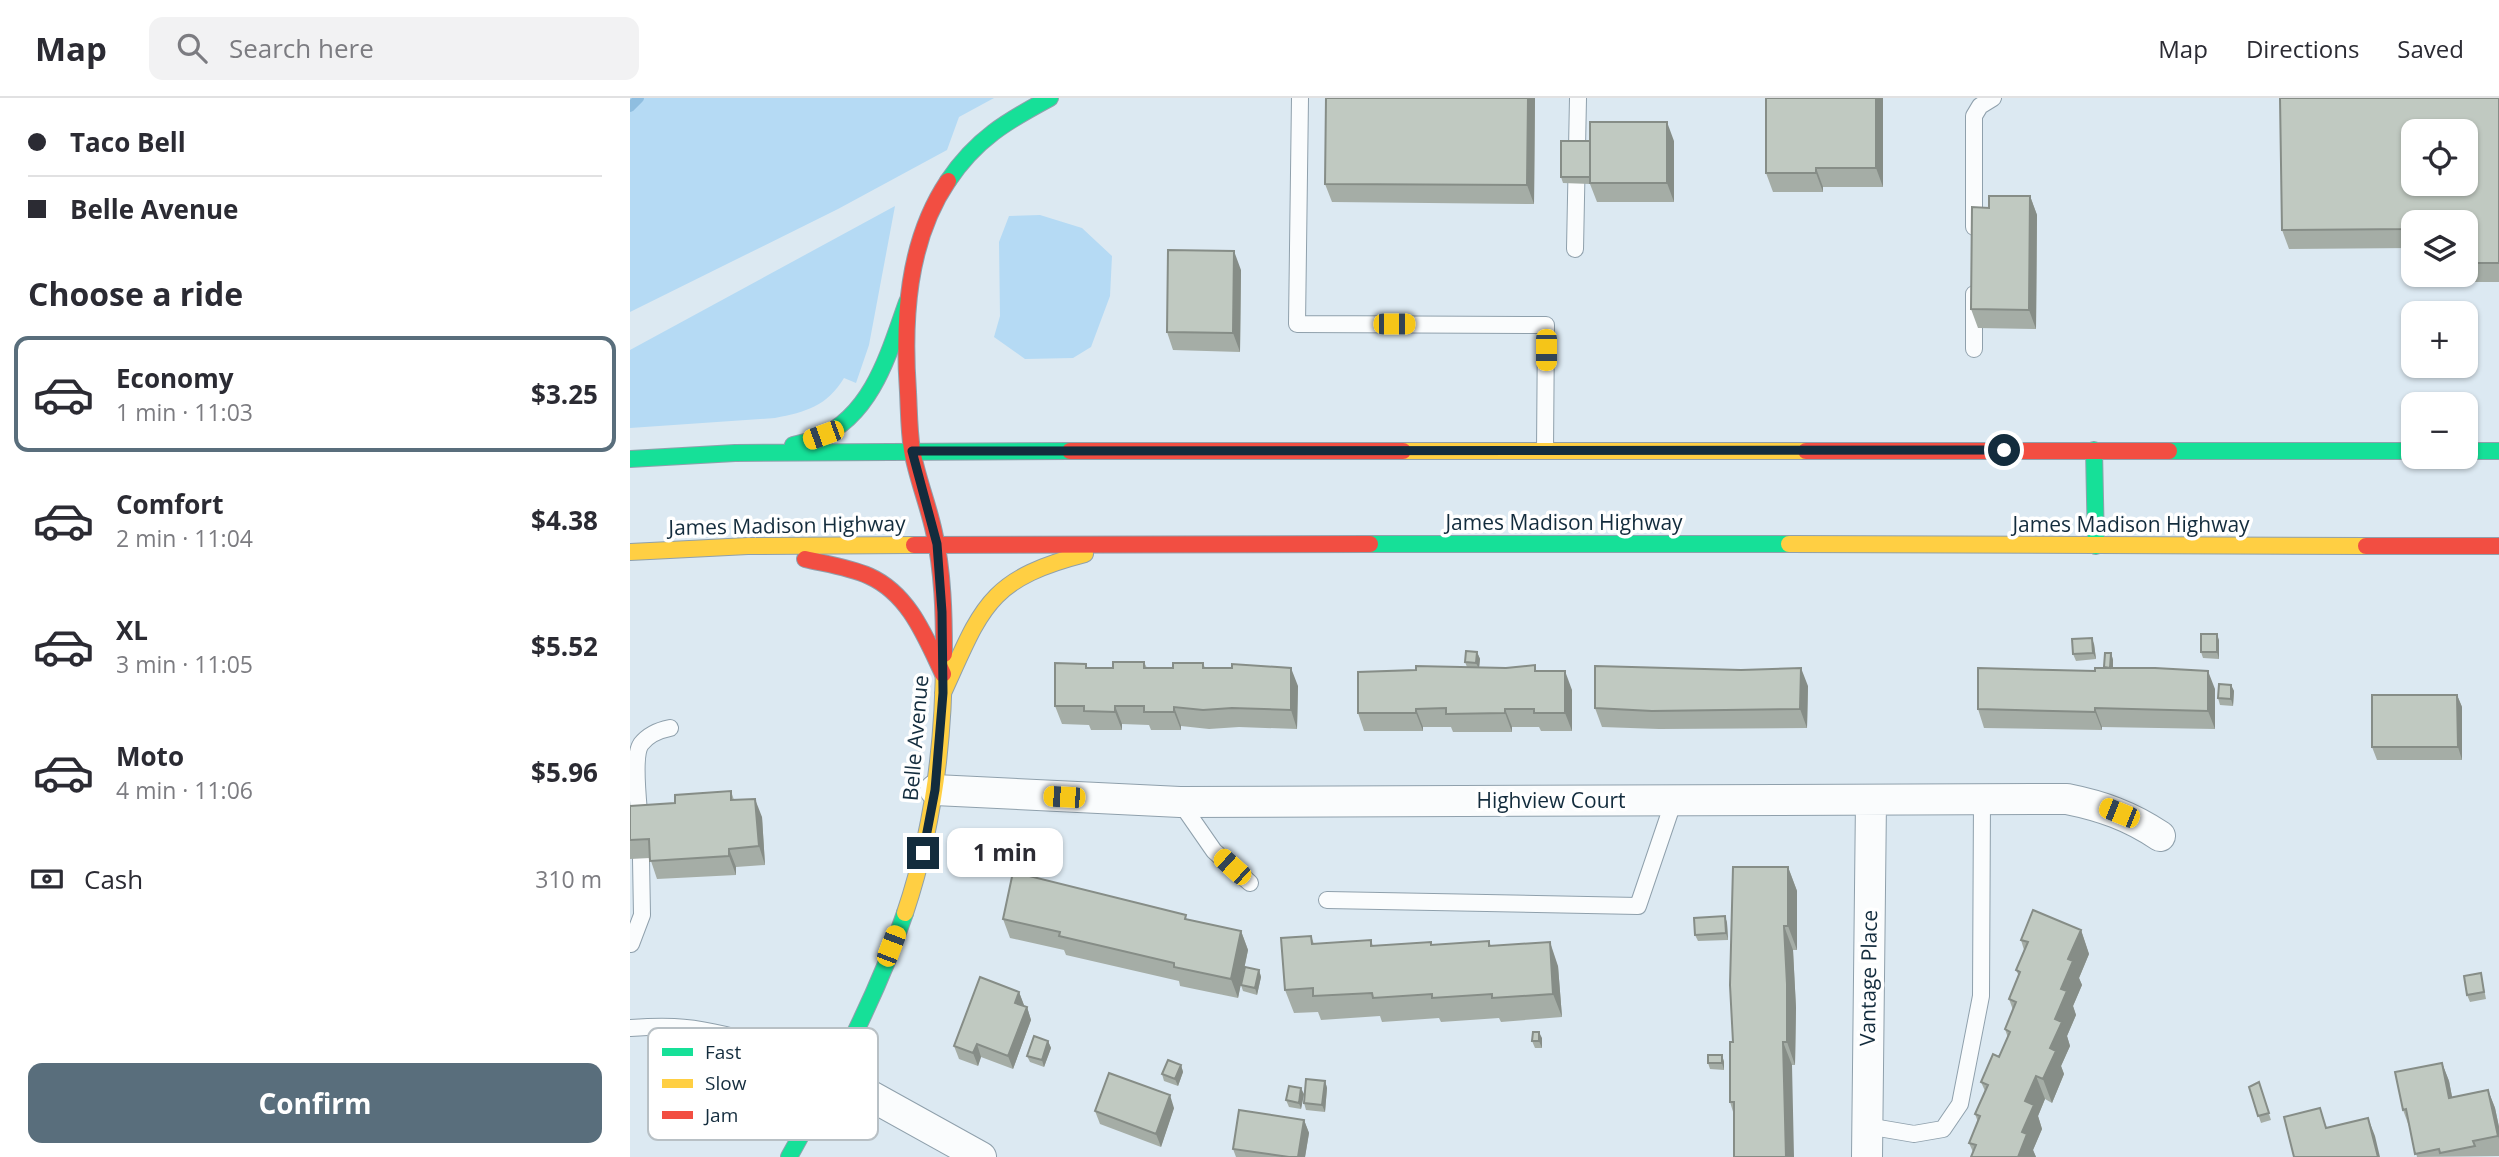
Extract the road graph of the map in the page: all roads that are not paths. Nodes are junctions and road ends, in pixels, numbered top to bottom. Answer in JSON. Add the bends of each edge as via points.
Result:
{"nodes":[{"id":1,"x":1049,"y":98,"type":"edge"},
{"id":2,"x":1300,"y":98,"type":"edge"},
{"id":3,"x":1578,"y":98,"type":"edge"},
{"id":4,"x":1993,"y":98,"type":"edge"},
{"id":5,"x":1974,"y":242,"type":"edge"},
{"id":6,"x":1575,"y":250,"type":"dead end"},
{"id":7,"x":1974,"y":282,"type":"edge"},
{"id":8,"x":907,"y":302,"type":"junction"},
{"id":9,"x":1974,"y":349,"type":"dead end"},
{"id":10,"x":1545,"y":450,"type":"junction"},
{"id":11,"x":2094,"y":450,"type":"junction"},
{"id":12,"x":912,"y":451,"type":"junction"},
{"id":13,"x":2401,"y":451,"type":"edge"},
{"id":14,"x":2478,"y":451,"type":"edge"},
{"id":15,"x":2499,"y":451,"type":"edge"},
{"id":16,"x":735,"y":453,"type":"junction"},
{"id":17,"x":630,"y":459,"type":"edge"},
{"id":18,"x":1132,"y":543,"type":"junction"},
{"id":19,"x":937,"y":544,"type":"junction"},
{"id":20,"x":2096,"y":545,"type":"junction"},
{"id":21,"x":748,"y":546,"type":"junction"},
{"id":22,"x":2499,"y":547,"type":"edge"},
{"id":23,"x":630,"y":552,"type":"edge"},
{"id":24,"x":943,"y":674,"type":"junction"},
{"id":25,"x":943,"y":693,"type":"junction"},
{"id":26,"x":670,"y":728,"type":"dead end"},
{"id":27,"x":935,"y":790,"type":"junction"},
{"id":28,"x":1982,"y":799,"type":"junction"},
{"id":29,"x":1674,"y":800,"type":"junction"},
{"id":30,"x":1871,"y":800,"type":"junction"},
{"id":31,"x":1180,"y":802,"type":"junction"},
{"id":32,"x":640,"y":824,"type":"edge"},
{"id":33,"x":2160,"y":836,"type":"dead end"},
{"id":34,"x":641,"y":859,"type":"edge"},
{"id":35,"x":1250,"y":883,"type":"dead end"},
{"id":36,"x":1326,"y":900,"type":"dead end"},
{"id":37,"x":631,"y":944,"type":"edge"},
{"id":38,"x":630,"y":1028,"type":"edge"},
{"id":39,"x":681,"y":1028,"type":"edge"},
{"id":40,"x":858,"y":1028,"type":"edge"},
{"id":41,"x":878,"y":1100,"type":"edge"},
{"id":42,"x":1867,"y":1126,"type":"junction"},
{"id":43,"x":799,"y":1140,"type":"edge"},
{"id":44,"x":789,"y":1157,"type":"edge"},
{"id":45,"x":981,"y":1157,"type":"edge"},
{"id":46,"x":1867,"y":1157,"type":"edge"}],
"edges":[{"from":1,"to":8,"type":"main road","via":[[984,138],[954,170],[923,227]]},
{"from":2,"to":10,"type":"lane","via":[[1297,324],[1546,325]]},
{"from":3,"to":6,"type":"lane"},
{"from":4,"to":5,"type":"lane","via":[[1974,116]]},
{"from":7,"to":9,"type":"lane"},
{"from":8,"to":12,"type":"main road","name":"Belle Avenue","via":[[904,351]]},
{"from":8,"to":16,"type":"main road","via":[[875,385],[856,413],[823,435],[798,444]]},
{"from":10,"to":11,"type":"main road"},
{"from":10,"to":12,"type":"main road"},
{"from":11,"to":13,"type":"main road"},
{"from":11,"to":20,"type":"main road"},
{"from":12,"to":16,"type":"main road"},
{"from":12,"to":19,"type":"main road","name":"Belle Avenue"},
{"from":14,"to":15,"type":"main road"},
{"from":16,"to":17,"type":"main road"},
{"from":18,"to":19,"type":"main road","name":"James Madison Highway"},
{"from":18,"to":20,"type":"main road","name":"James Madison Highway"},
{"from":18,"to":25,"type":"main road","via":[[1056,561],[1006,586],[983,609]]},
{"from":19,"to":21,"type":"main road","name":"James Madison Highway"},
{"from":19,"to":24,"type":"main road","name":"Belle Avenue"},
{"from":20,"to":22,"type":"main road","name":"James Madison Highway"},
{"from":21,"to":23,"type":"main road","name":"James Madison Highway"},
{"from":21,"to":24,"type":"main road","via":[[881,582],[912,615]]},
{"from":24,"to":25,"type":"main road","name":"Belle Avenue"},
{"from":25,"to":27,"type":"main road","name":"Belle Avenue"},
{"from":26,"to":32,"type":"lane","via":[[650,735],[638,750]]},
{"from":27,"to":31,"type":"street","name":"Highview Court"},
{"from":27,"to":40,"type":"main road","name":"Belle Avenue","via":[[908,905]]},
{"from":28,"to":30,"type":"street","name":"Highview Court"},
{"from":28,"to":33,"type":"street","name":"Highview Court","via":[[2090,803],[2136,820]]},
{"from":28,"to":42,"type":"lane","via":[[1980,996],[1960,1104],[1943,1129],[1914,1133]]},
{"from":29,"to":30,"type":"street","name":"Highview Court"},
{"from":29,"to":31,"type":"street","name":"Highview Court"},
{"from":29,"to":36,"type":"lane","via":[[1639,906]]},
{"from":30,"to":42,"type":"street","name":"Vantage Place"},
{"from":31,"to":35,"type":"lane","via":[[1214,851]]},
{"from":34,"to":37,"type":"lane","via":[[642,915]]},
{"from":38,"to":39,"type":"lane"},
{"from":41,"to":45,"type":"street"},
{"from":42,"to":46,"type":"street","name":"Vantage Place"},
{"from":43,"to":44,"type":"main road","name":"Belle Avenue"}]}
